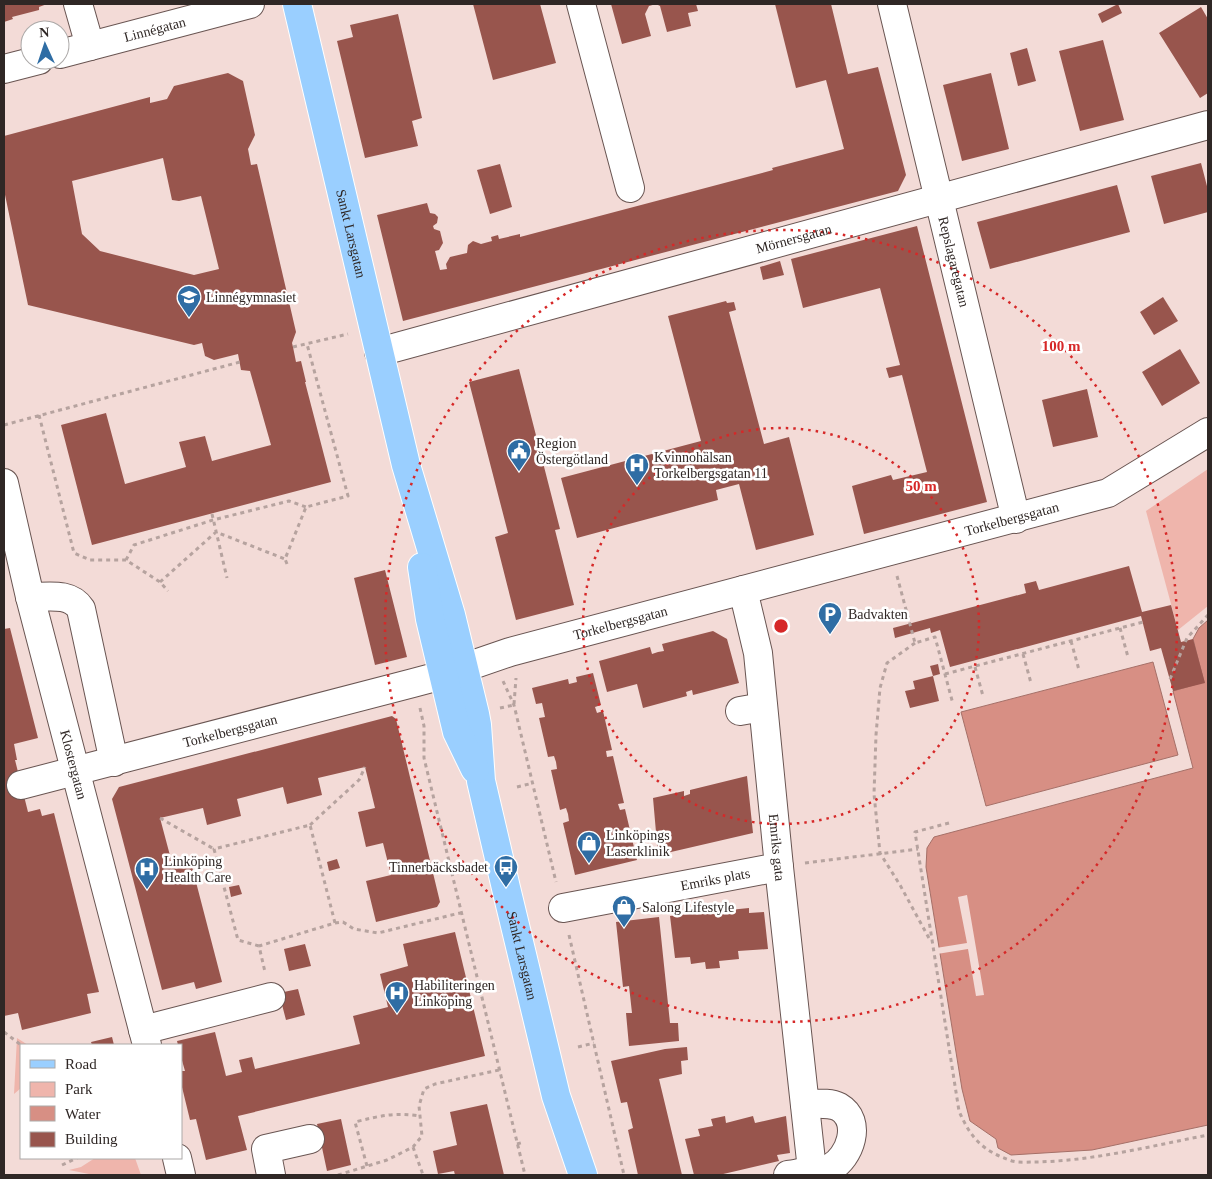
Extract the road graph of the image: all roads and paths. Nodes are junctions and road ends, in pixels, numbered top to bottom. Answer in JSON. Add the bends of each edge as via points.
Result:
{"nodes":[{"id":1,"x":78,"y":4,"type":"edge"},
{"id":2,"x":250,"y":4,"type":"edge"},
{"id":3,"x":296,"y":4,"type":"edge"},
{"id":4,"x":581,"y":4,"type":"edge"},
{"id":5,"x":892,"y":4,"type":"edge"},
{"id":6,"x":90,"y":46,"type":"junction"},
{"id":7,"x":70,"y":51,"type":"edge"},
{"id":8,"x":20,"y":65,"type":"edge"},
{"id":9,"x":4,"y":69,"type":"edge"},
{"id":10,"x":1208,"y":125,"type":"edge"},
{"id":11,"x":630,"y":188,"type":"dead end"},
{"id":12,"x":938,"y":200,"type":"junction"},
{"id":13,"x":376,"y":340,"type":"junction"},
{"id":14,"x":307,"y":344,"type":"junction"},
{"id":15,"x":293,"y":348,"type":"dead end"},
{"id":16,"x":240,"y":362,"type":"dead end"},
{"id":17,"x":39,"y":415,"type":"junction"},
{"id":18,"x":4,"y":424,"type":"edge"},
{"id":19,"x":1208,"y":432,"type":"edge"},
{"id":20,"x":4,"y":483,"type":"edge"},
{"id":21,"x":306,"y":507,"type":"junction"},
{"id":22,"x":212,"y":514,"type":"dead end"},
{"id":23,"x":1016,"y":519,"type":"junction"},
{"id":24,"x":213,"y":520,"type":"junction"},
{"id":25,"x":216,"y":532,"type":"junction"},
{"id":26,"x":891,"y":551,"type":"junction"},
{"id":27,"x":285,"y":559,"type":"junction"},
{"id":28,"x":126,"y":560,"type":"junction"},
{"id":29,"x":287,"y":564,"type":"dead end"},
{"id":30,"x":227,"y":578,"type":"dead end"},
{"id":31,"x":160,"y":582,"type":"junction"},
{"id":32,"x":168,"y":590,"type":"dead end"},
{"id":33,"x":743,"y":590,"type":"junction"},
{"id":34,"x":30,"y":597,"type":"junction"},
{"id":35,"x":1208,"y":615,"type":"edge"},
{"id":36,"x":1143,"y":622,"type":"dead end"},
{"id":37,"x":1120,"y":628,"type":"junction"},
{"id":38,"x":1071,"y":641,"type":"junction"},
{"id":39,"x":915,"y":643,"type":"junction"},
{"id":40,"x":1023,"y":654,"type":"junction"},
{"id":41,"x":1128,"y":657,"type":"dead end"},
{"id":42,"x":974,"y":667,"type":"junction"},
{"id":43,"x":1079,"y":670,"type":"dead end"},
{"id":44,"x":453,"y":671,"type":"junction"},
{"id":45,"x":946,"y":674,"type":"junction"},
{"id":46,"x":1170,"y":680,"type":"dead end"},
{"id":47,"x":1031,"y":683,"type":"dead end"},
{"id":48,"x":982,"y":696,"type":"dead end"},
{"id":49,"x":953,"y":704,"type":"dead end"},
{"id":50,"x":514,"y":705,"type":"dead end"},
{"id":51,"x":424,"y":726,"type":"dead end"},
{"id":52,"x":114,"y":762,"type":"junction"},
{"id":53,"x":365,"y":767,"type":"dead end"},
{"id":54,"x":75,"y":772,"type":"junction"},
{"id":55,"x":533,"y":783,"type":"junction"},
{"id":56,"x":21,"y":785,"type":"dead end"},
{"id":57,"x":517,"y":788,"type":"dead end"},
{"id":58,"x":160,"y":818,"type":"dead end"},
{"id":59,"x":949,"y":823,"type":"dead end"},
{"id":60,"x":310,"y":825,"type":"junction"},
{"id":61,"x":214,"y":849,"type":"junction"},
{"id":62,"x":918,"y":849,"type":"junction"},
{"id":63,"x":880,"y":853,"type":"junction"},
{"id":64,"x":458,"y":864,"type":"dead end"},
{"id":65,"x":449,"y":866,"type":"junction"},
{"id":66,"x":779,"y":867,"type":"junction"},
{"id":67,"x":563,"y":908,"type":"junction"},
{"id":68,"x":460,"y":913,"type":"junction"},
{"id":69,"x":335,"y":924,"type":"junction"},
{"id":70,"x":932,"y":943,"type":"junction"},
{"id":71,"x":259,"y":946,"type":"junction"},
{"id":72,"x":271,"y":997,"type":"joint"},
{"id":73,"x":4,"y":1032,"type":"edge"},
{"id":74,"x":145,"y":1038,"type":"edge"},
{"id":75,"x":594,"y":1043,"type":"junction"},
{"id":76,"x":20,"y":1044,"type":"edge"},
{"id":77,"x":578,"y":1047,"type":"dead end"},
{"id":78,"x":499,"y":1070,"type":"junction"},
{"id":79,"x":805,"y":1104,"type":"junction"},
{"id":80,"x":419,"y":1116,"type":"junction"},
{"id":81,"x":568,"y":1129,"type":"junction"},
{"id":82,"x":1208,"y":1135,"type":"edge"},
{"id":83,"x":310,"y":1139,"type":"dead end"},
{"id":84,"x":524,"y":1142,"type":"dead end"},
{"id":85,"x":517,"y":1144,"type":"junction"},
{"id":86,"x":413,"y":1147,"type":"junction"},
{"id":87,"x":75,"y":1159,"type":"edge"},
{"id":88,"x":177,"y":1159,"type":"edge"},
{"id":89,"x":62,"y":1165,"type":"dead end"},
{"id":90,"x":367,"y":1166,"type":"junction"},
{"id":91,"x":800,"y":1173,"type":"edge"},
{"id":92,"x":182,"y":1175,"type":"edge"},
{"id":93,"x":271,"y":1175,"type":"edge"},
{"id":94,"x":341,"y":1175,"type":"edge"},
{"id":95,"x":423,"y":1175,"type":"edge"},
{"id":96,"x":525,"y":1175,"type":"edge"},
{"id":97,"x":564,"y":1175,"type":"edge"},
{"id":98,"x":583,"y":1175,"type":"edge"},
{"id":99,"x":624,"y":1175,"type":"edge"}],
"edges":[{"from":1,"to":6,"type":"street"},
{"from":2,"to":6,"type":"street","name":"Linnégatan"},
{"from":3,"to":13,"type":"main road","name":"Sankt Larsgatan"},
{"from":4,"to":11,"type":"street"},
{"from":5,"to":12,"type":"street","name":"Repslagaregatan"},
{"from":6,"to":7,"type":"street","name":"Linnégatan"},
{"from":8,"to":9,"type":"street"},
{"from":10,"to":12,"type":"street","name":"Mörnersgatan"},
{"from":12,"to":13,"type":"street","name":"Mörnersgatan"},
{"from":12,"to":23,"type":"street","name":"Repslagaregatan"},
{"from":13,"to":14,"type":"path"},
{"from":13,"to":44,"type":"main road","name":"Sankt Larsgatan","via":[[406,465],[430,619]]},
{"from":14,"to":15,"type":"path"},
{"from":14,"to":21,"type":"path","via":[[348,496]]},
{"from":16,"to":17,"type":"path"},
{"from":17,"to":18,"type":"path"},
{"from":17,"to":28,"type":"path","via":[[74,553],[90,560]]},
{"from":19,"to":23,"type":"street","name":"Torkelbergsgatan","via":[[1108,493]]},
{"from":20,"to":34,"type":"street","name":"Klostergatan"},
{"from":21,"to":24,"type":"path","via":[[289,502]]},
{"from":21,"to":27,"type":"path"},
{"from":22,"to":24,"type":"path"},
{"from":23,"to":26,"type":"street","name":"Torkelbergsgatan"},
{"from":24,"to":25,"type":"path"},
{"from":24,"to":28,"type":"path","via":[[134,545]]},
{"from":25,"to":27,"type":"path"},
{"from":25,"to":30,"type":"path"},
{"from":25,"to":31,"type":"path"},
{"from":26,"to":33,"type":"street","name":"Torkelbergsgatan"},
{"from":26,"to":39,"type":"path"},
{"from":27,"to":29,"type":"path"},
{"from":28,"to":31,"type":"path"},
{"from":31,"to":32,"type":"path"},
{"from":33,"to":44,"type":"street","name":"Torkelbergsgatan","via":[[510,652]]},
{"from":33,"to":66,"type":"street","name":"Emriks gata","via":[[758,653],[752,709]]},
{"from":34,"to":52,"type":"street","via":[[64,597],[77,603],[81,609]]},
{"from":34,"to":54,"type":"street","name":"Klostergatan"},
{"from":35,"to":46,"type":"path","via":[[1187,638]]},
{"from":36,"to":37,"type":"path"},
{"from":37,"to":38,"type":"path"},
{"from":37,"to":41,"type":"path"},
{"from":38,"to":40,"type":"path"},
{"from":38,"to":43,"type":"path"},
{"from":39,"to":45,"type":"path","via":[[935,637]]},
{"from":39,"to":63,"type":"path","via":[[887,663],[880,688],[874,794]]},
{"from":40,"to":42,"type":"path"},
{"from":40,"to":47,"type":"path"},
{"from":42,"to":45,"type":"path"},
{"from":42,"to":48,"type":"path"},
{"from":44,"to":52,"type":"street","name":"Torkelbergsgatan"},
{"from":44,"to":81,"type":"main road","name":"Sankt Larsgatan","via":[[457,732],[481,781],[556,1096]]},
{"from":45,"to":49,"type":"path"},
{"from":50,"to":55,"type":"path"},
{"from":51,"to":65,"type":"path","via":[[424,758]]},
{"from":52,"to":54,"type":"street","name":"Torkelbergsgatan"},
{"from":53,"to":60,"type":"path","via":[[359,780]]},
{"from":54,"to":56,"type":"street","name":"Torkelbergsgatan"},
{"from":54,"to":74,"type":"street","name":"Klostergatan"},
{"from":55,"to":57,"type":"path"},
{"from":55,"to":67,"type":"path"},
{"from":58,"to":61,"type":"path"},
{"from":59,"to":62,"type":"path","via":[[916,832]]},
{"from":60,"to":61,"type":"path"},
{"from":60,"to":69,"type":"path"},
{"from":61,"to":71,"type":"path","via":[[238,940]]},
{"from":62,"to":63,"type":"path"},
{"from":62,"to":70,"type":"path"},
{"from":63,"to":66,"type":"path"},
{"from":63,"to":70,"type":"path"},
{"from":64,"to":65,"type":"path"},
{"from":65,"to":68,"type":"path"},
{"from":66,"to":67,"type":"street","name":"Emriks plats"},
{"from":66,"to":79,"type":"street","name":"Emriks gata"},
{"from":67,"to":75,"type":"path"},
{"from":68,"to":69,"type":"path","via":[[378,933],[354,929],[343,922]]},
{"from":68,"to":78,"type":"path"},
{"from":69,"to":71,"type":"path"},
{"from":70,"to":82,"type":"path","via":[[959,1111],[967,1131],[981,1146],[1014,1162],[1049,1161],[1108,1154]]},
{"from":71,"to":72,"type":"path"},
{"from":72,"to":74,"type":"street"},
{"from":73,"to":76,"type":"path"},
{"from":75,"to":77,"type":"path"},
{"from":75,"to":99,"type":"path"},
{"from":78,"to":80,"type":"path","via":[[424,1089]]},
{"from":78,"to":85,"type":"path"},
{"from":79,"to":91,"type":"street","name":"Emriks gata"},
{"from":79,"to":91,"type":"street","name":"Emriks gata","via":[[828,1104],[840,1108],[849,1117],[850,1144],[844,1158],[829,1169]]},
{"from":80,"to":86,"type":"path","via":[[422,1136]]},
{"from":80,"to":90,"type":"path","via":[[387,1114],[355,1122]]},
{"from":81,"to":97,"type":"main road","name":"Sankt Larsgatan"},
{"from":81,"to":98,"type":"main road","name":"Sankt Larsgatan"},
{"from":83,"to":93,"type":"street","via":[[266,1149]]},
{"from":84,"to":85,"type":"path"},
{"from":85,"to":96,"type":"path"},
{"from":86,"to":90,"type":"path"},
{"from":86,"to":95,"type":"path"},
{"from":87,"to":89,"type":"path"},
{"from":88,"to":92,"type":"street"},
{"from":90,"to":94,"type":"path"}]}
